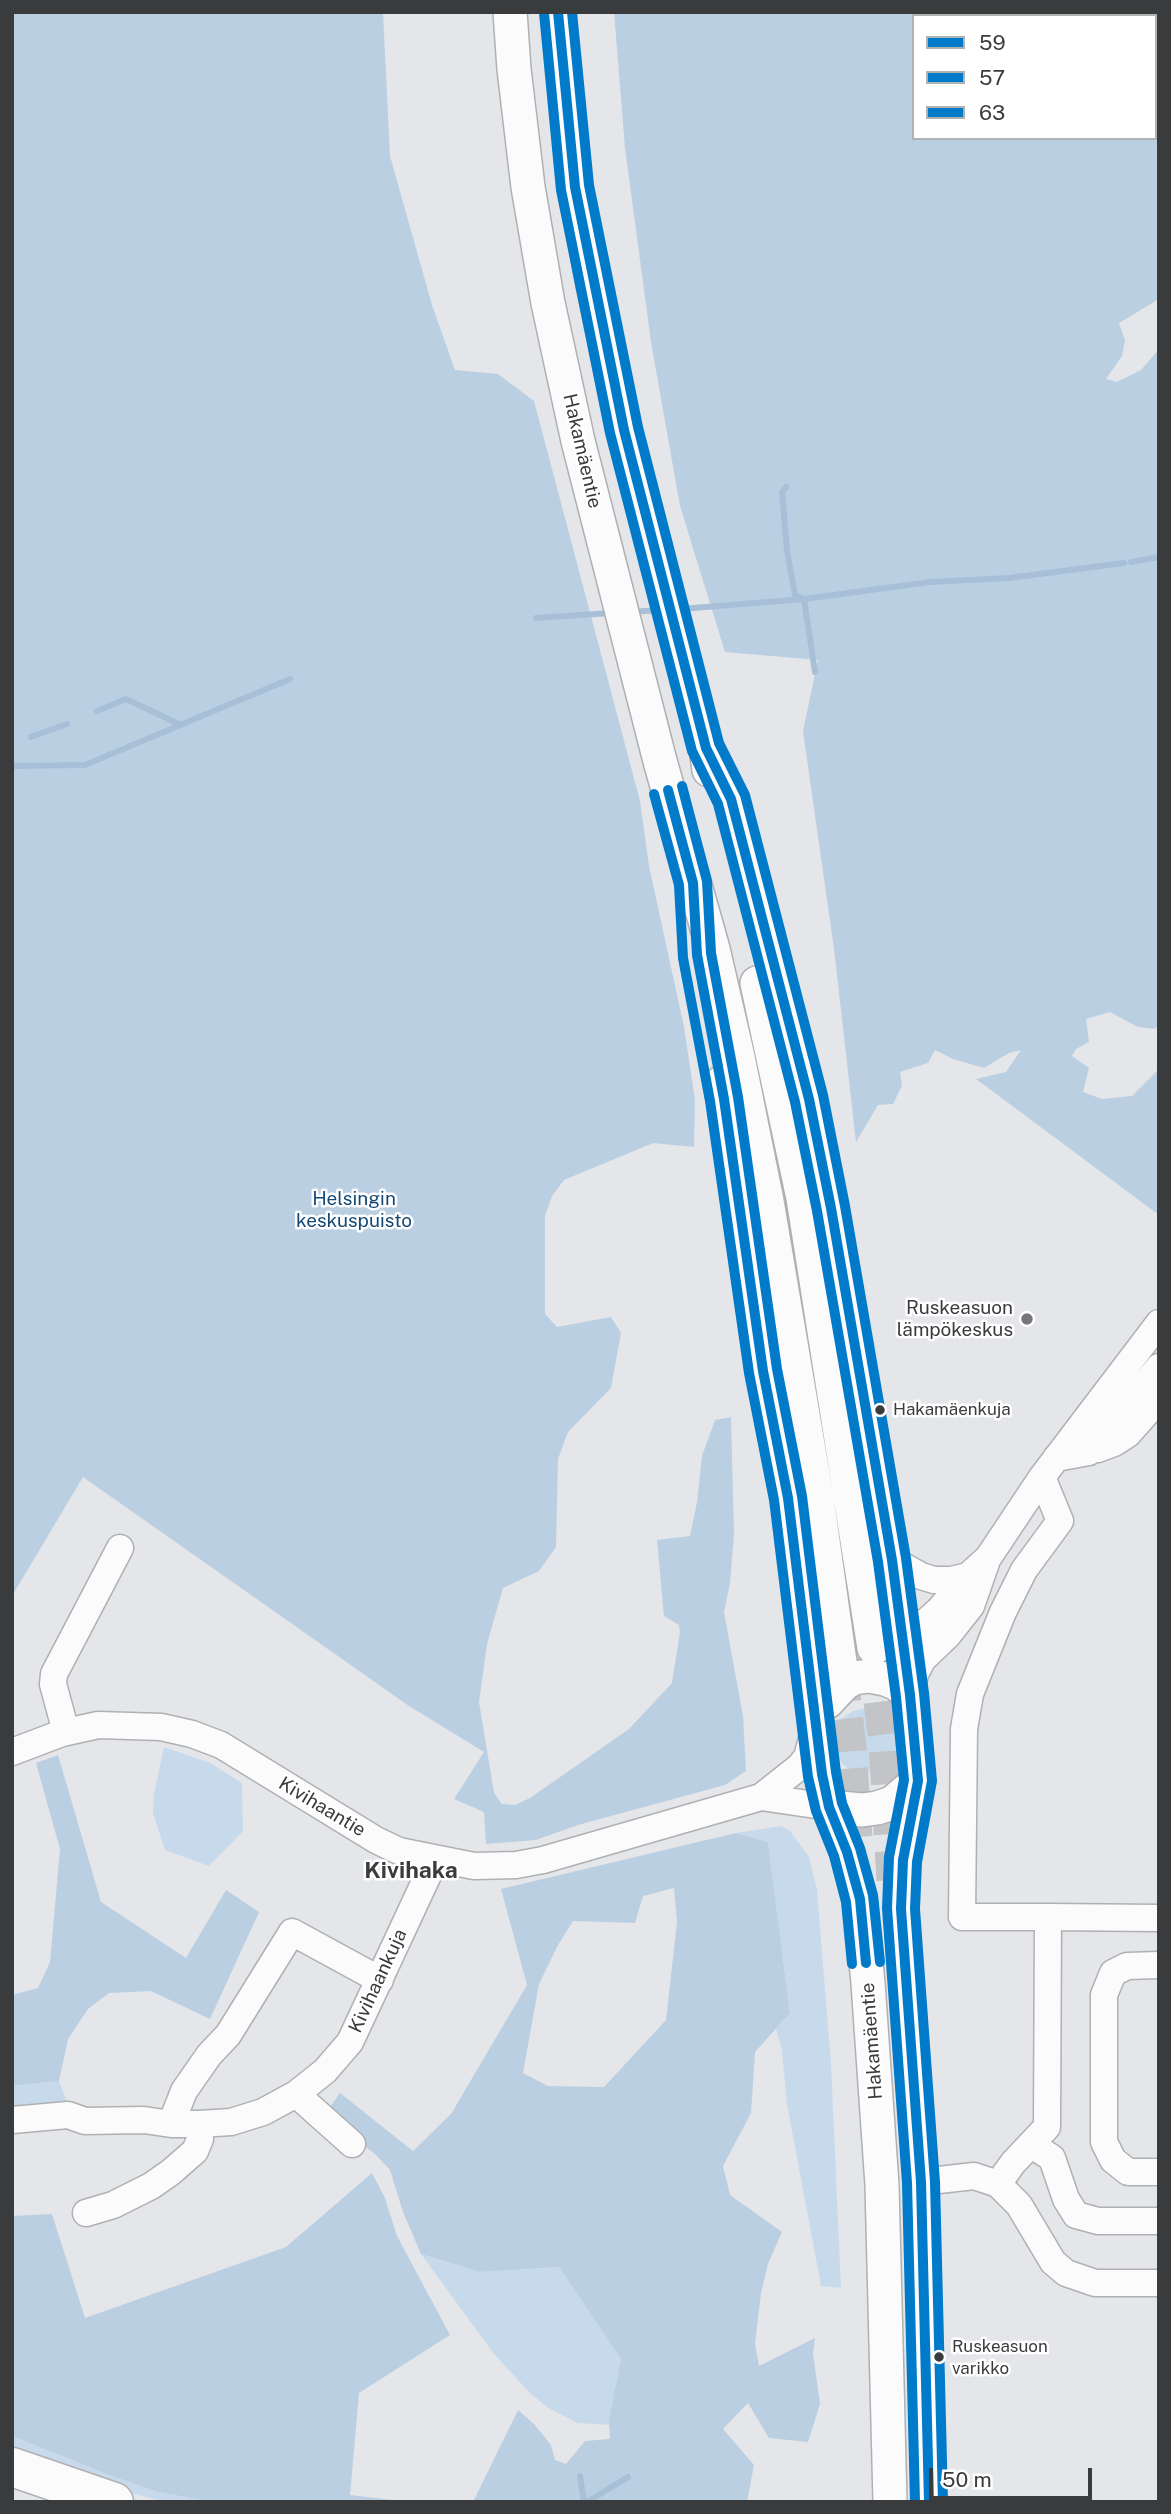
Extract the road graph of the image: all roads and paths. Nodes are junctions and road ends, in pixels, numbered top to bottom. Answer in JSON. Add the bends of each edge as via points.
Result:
{"nodes":[{"id":1,"x":510,"y":12,"type":"edge"},
{"id":2,"x":558,"y":12,"type":"edge"},
{"id":3,"x":706,"y":748,"type":"junction"},
{"id":4,"x":693,"y":883,"type":"junction"},
{"id":5,"x":770,"y":1049,"type":"junction"},
{"id":6,"x":738,"y":1057,"type":"junction"},
{"id":7,"x":1159,"y":1324,"type":"edge"},
{"id":8,"x":1159,"y":1367,"type":"edge"},
{"id":9,"x":1159,"y":1399,"type":"edge"},
{"id":10,"x":1089,"y":1452,"type":"junction"},
{"id":11,"x":1049,"y":1468,"type":"junction"},
{"id":12,"x":120,"y":1548,"type":"dead end"},
{"id":13,"x":988,"y":1558,"type":"junction"},
{"id":14,"x":892,"y":1560,"type":"junction"},
{"id":15,"x":968,"y":1576,"type":"junction"},
{"id":16,"x":888,"y":1645,"type":"junction"},
{"id":17,"x":847,"y":1674,"type":"junction"},
{"id":18,"x":910,"y":1695,"type":"junction"},
{"id":19,"x":815,"y":1726,"type":"junction"},
{"id":20,"x":65,"y":1732,"type":"junction"},
{"id":21,"x":12,"y":1752,"type":"edge"},
{"id":22,"x":918,"y":1782,"type":"junction"},
{"id":23,"x":761,"y":1797,"type":"junction"},
{"id":24,"x":829,"y":1807,"type":"junction"},
{"id":25,"x":435,"y":1860,"type":"junction"},
{"id":26,"x":1048,"y":1917,"type":"junction"},
{"id":27,"x":1159,"y":1918,"type":"edge"},
{"id":28,"x":1159,"y":1965,"type":"edge"},
{"id":29,"x":380,"y":1980,"type":"junction"},
{"id":30,"x":296,"y":2094,"type":"junction"},
{"id":31,"x":12,"y":2120,"type":"edge"},
{"id":32,"x":171,"y":2124,"type":"junction"},
{"id":33,"x":199,"y":2124,"type":"junction"},
{"id":34,"x":352,"y":2144,"type":"dead end"},
{"id":35,"x":1032,"y":2144,"type":"junction"},
{"id":36,"x":1159,"y":2172,"type":"edge"},
{"id":37,"x":921,"y":2182,"type":"junction"},
{"id":38,"x":998,"y":2184,"type":"junction"},
{"id":39,"x":882,"y":2185,"type":"junction"},
{"id":40,"x":86,"y":2213,"type":"dead end"},
{"id":41,"x":1159,"y":2221,"type":"edge"},
{"id":42,"x":1159,"y":2283,"type":"edge"},
{"id":43,"x":12,"y":2468,"type":"edge"},
{"id":44,"x":114,"y":2502,"type":"edge"},
{"id":45,"x":890,"y":2502,"type":"edge"},
{"id":46,"x":929,"y":2502,"type":"edge"}],
"edges":[{"from":1,"to":4,"type":"main road","name":"Hakamäentie","via":[[528,187],[548,303],[578,441]]},
{"from":2,"to":3,"type":"main road","name":"Hakamäentie","via":[[575,187],[624,430]]},
{"from":3,"to":5,"type":"main road","name":"Hakamäentie","via":[[713,799]]},
{"from":3,"to":14,"type":"main road","name":"Hakamäentie","via":[[731,799],[809,1099]]},
{"from":4,"to":6,"type":"main road","name":"Hakamäentie"},
{"from":4,"to":19,"type":"main road","name":"Hakamäentie","via":[[696,955],[724,1099],[761,1358],[788,1498]]},
{"from":5,"to":6,"type":"street"},
{"from":5,"to":16,"type":"main road","name":"Hakamäentie"},
{"from":6,"to":17,"type":"main road","name":"Hakamäentie","via":[[767,1201]]},
{"from":7,"to":11,"type":"street"},
{"from":8,"to":10,"type":"street"},
{"from":9,"to":10,"type":"street","via":[[1128,1434]]},
{"from":10,"to":11,"type":"street"},
{"from":11,"to":13,"type":"street"},
{"from":11,"to":26,"type":"street","via":[[1060,1521],[1024,1570],[970,1694],[964,1728],[962,1917]]},
{"from":12,"to":20,"type":"street","via":[[54,1674]]},
{"from":13,"to":15,"type":"street"},
{"from":13,"to":18,"type":"street","via":[[971,1606],[923,1660]]},
{"from":14,"to":15,"type":"street","via":[[934,1580]]},
{"from":14,"to":16,"type":"main road","name":"Hakamäentie"},
{"from":15,"to":16,"type":"street","via":[[939,1610]]},
{"from":16,"to":17,"type":"main road"},
{"from":16,"to":18,"type":"main road","name":"Hakamäentie"},
{"from":17,"to":18,"type":"main road","via":[[885,1679]]},
{"from":17,"to":19,"type":"main road"},
{"from":18,"to":22,"type":"main road","name":"Hakamäentie"},
{"from":19,"to":23,"type":"street","name":"Kivihaantie","via":[[810,1750],[799,1767]]},
{"from":19,"to":24,"type":"main road","name":"Hakamäentie"},
{"from":20,"to":21,"type":"street","name":"Kivihaantie"},
{"from":20,"to":25,"type":"street","name":"Kivihaantie","via":[[132,1724],[192,1734],[221,1745],[376,1840]]},
{"from":22,"to":24,"type":"main road","via":[[892,1803],[877,1808]]},
{"from":22,"to":37,"type":"main road","name":"Hakamäentie","via":[[901,1897]]},
{"from":23,"to":24,"type":"street","name":"Kivihaantie"},
{"from":23,"to":25,"type":"street","name":"Kivihaantie","via":[[543,1860],[474,1866]]},
{"from":24,"to":39,"type":"main road","name":"Hakamäentie","via":[[860,1899]]},
{"from":25,"to":29,"type":"street","name":"Kivihaankuja"},
{"from":26,"to":27,"type":"street"},
{"from":26,"to":35,"type":"street","via":[[1047,2127]]},
{"from":28,"to":36,"type":"street","via":[[1127,1966],[1113,1973],[1104,1995],[1104,2142],[1113,2160],[1128,2172]]},
{"from":29,"to":30,"type":"street","name":"Kivihaankuja","via":[[350,2042],[325,2071]]},
{"from":29,"to":32,"type":"street","via":[[292,1932],[228,2035],[184,2091]]},
{"from":30,"to":33,"type":"street","name":"Kivihaankuja","via":[[231,2122]]},
{"from":30,"to":34,"type":"street"},
{"from":31,"to":32,"type":"street","name":"Kivihaankuja","via":[[68,2115],[85,2121]]},
{"from":32,"to":33,"type":"street","name":"Kivihaankuja"},
{"from":33,"to":40,"type":"street","via":[[195,2151],[171,2172],[113,2205]]},
{"from":35,"to":38,"type":"street"},
{"from":35,"to":41,"type":"street","via":[[1052,2158],[1076,2215],[1098,2221]]},
{"from":37,"to":38,"type":"street","via":[[974,2176]]},
{"from":37,"to":39,"type":"main road"},
{"from":37,"to":46,"type":"main road","name":"Hakamäentie"},
{"from":38,"to":42,"type":"street","via":[[1019,2205],[1053,2262],[1066,2273],[1096,2283]]},
{"from":39,"to":45,"type":"main road","name":"Hakamäentie"},
{"from":43,"to":44,"type":"highway"}]}
